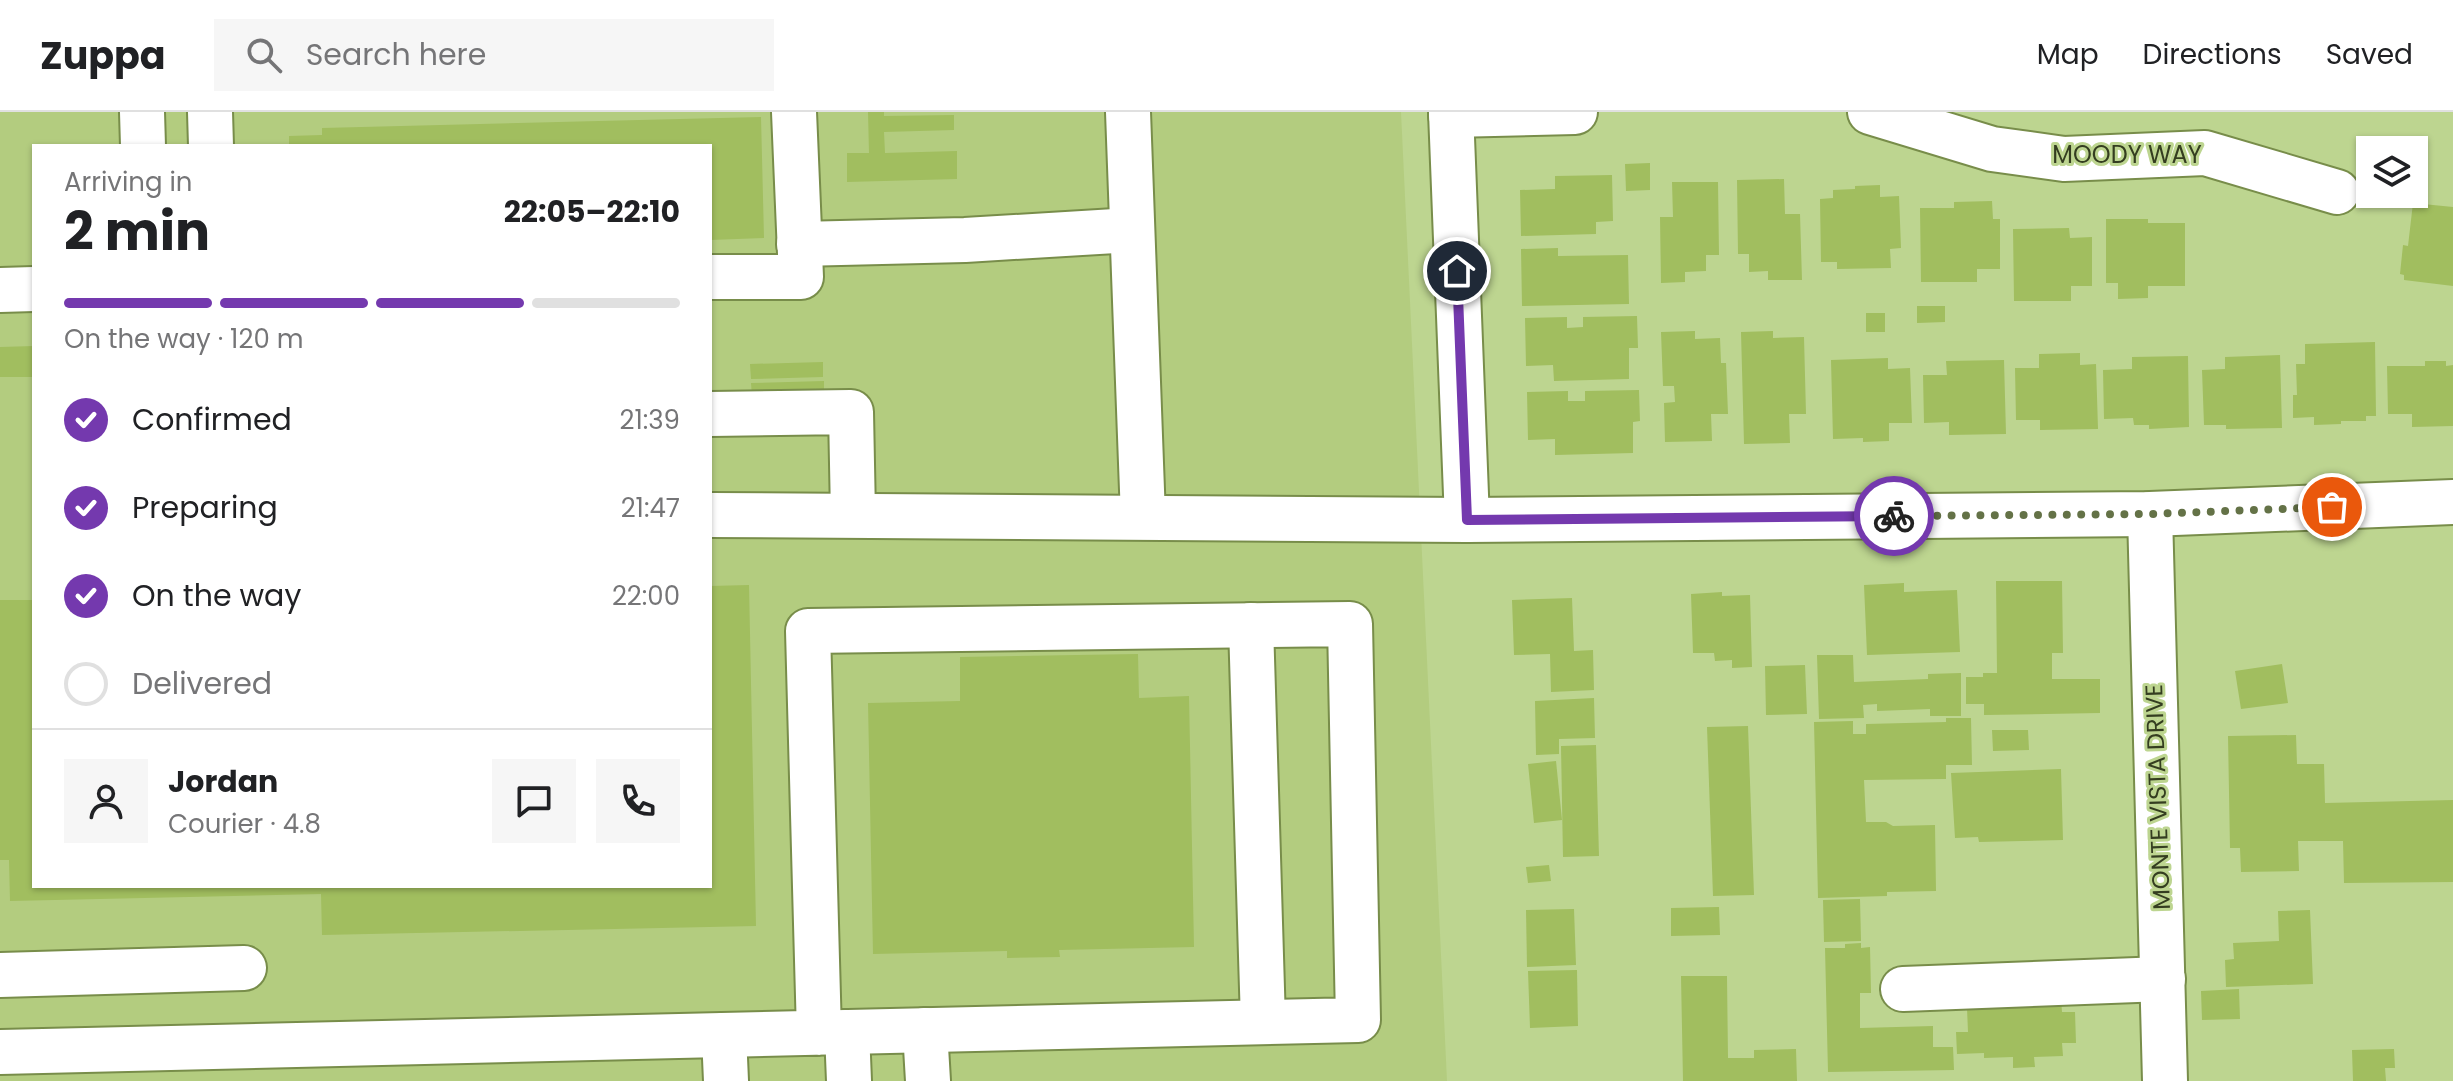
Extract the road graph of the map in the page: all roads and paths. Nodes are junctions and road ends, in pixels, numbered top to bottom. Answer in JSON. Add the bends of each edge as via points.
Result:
{"nodes":[{"id":1,"x":142,"y":112,"type":"edge"},
{"id":2,"x":210,"y":112,"type":"edge"},
{"id":3,"x":794,"y":112,"type":"edge"},
{"id":4,"x":1128,"y":112,"type":"edge"},
{"id":5,"x":1575,"y":112,"type":"edge"},
{"id":6,"x":1870,"y":112,"type":"edge"},
{"id":7,"x":1451,"y":113,"type":"edge"},
{"id":8,"x":143,"y":144,"type":"edge"},
{"id":9,"x":211,"y":144,"type":"edge"},
{"id":10,"x":2337,"y":192,"type":"dead end"},
{"id":11,"x":1132,"y":230,"type":"junction"},
{"id":12,"x":799,"y":244,"type":"junction"},
{"id":13,"x":712,"y":277,"type":"edge"},
{"id":14,"x":32,"y":289,"type":"edge"},
{"id":15,"x":0,"y":290,"type":"edge"},
{"id":16,"x":712,"y":414,"type":"edge"},
{"id":17,"x":2453,"y":502,"type":"edge"},
{"id":18,"x":2150,"y":514,"type":"junction"},
{"id":19,"x":712,"y":515,"type":"edge"},
{"id":20,"x":853,"y":515,"type":"junction"},
{"id":21,"x":1143,"y":517,"type":"junction"},
{"id":22,"x":1467,"y":520,"type":"junction"},
{"id":23,"x":1251,"y":625,"type":"junction"},
{"id":24,"x":244,"y":968,"type":"dead end"},
{"id":25,"x":0,"y":975,"type":"edge"},
{"id":26,"x":2163,"y":979,"type":"junction"},
{"id":27,"x":1903,"y":989,"type":"dead end"},
{"id":28,"x":1263,"y":1022,"type":"junction"},
{"id":29,"x":925,"y":1030,"type":"junction"},
{"id":30,"x":833,"y":1032,"type":"junction"},
{"id":31,"x":724,"y":1035,"type":"junction"},
{"id":32,"x":0,"y":1052,"type":"edge"},
{"id":33,"x":726,"y":1081,"type":"edge"},
{"id":34,"x":849,"y":1081,"type":"edge"},
{"id":35,"x":928,"y":1081,"type":"edge"},
{"id":36,"x":2165,"y":1081,"type":"edge"}],
"edges":[{"from":1,"to":8,"type":"street"},
{"from":2,"to":9,"type":"street"},
{"from":3,"to":12,"type":"street"},
{"from":4,"to":11,"type":"street"},
{"from":5,"to":7,"type":"street"},
{"from":6,"to":10,"type":"street","name":"MOODY WAY","via":[[1992,149],[2064,159],[2205,153]]},
{"from":7,"to":22,"type":"street"},
{"from":11,"to":12,"type":"street"},
{"from":11,"to":21,"type":"street"},
{"from":12,"to":13,"type":"street","via":[[801,277]]},
{"from":14,"to":15,"type":"street"},
{"from":16,"to":20,"type":"street","via":[[851,412]]},
{"from":17,"to":18,"type":"street"},
{"from":18,"to":22,"type":"street"},
{"from":18,"to":26,"type":"street","name":"MONTE VISTA DRIVE"},
{"from":19,"to":20,"type":"street"},
{"from":20,"to":21,"type":"street"},
{"from":21,"to":22,"type":"street"},
{"from":23,"to":28,"type":"street"},
{"from":23,"to":28,"type":"street","via":[[1350,624],[1358,1020]]},
{"from":23,"to":30,"type":"street","via":[[808,631]]},
{"from":24,"to":25,"type":"street"},
{"from":26,"to":27,"type":"street"},
{"from":26,"to":36,"type":"street","name":"MONTE VISTA DRIVE"},
{"from":28,"to":29,"type":"street"},
{"from":29,"to":30,"type":"street"},
{"from":29,"to":35,"type":"street"},
{"from":30,"to":31,"type":"street"},
{"from":30,"to":34,"type":"street"},
{"from":31,"to":32,"type":"street"},
{"from":31,"to":33,"type":"street"}]}
